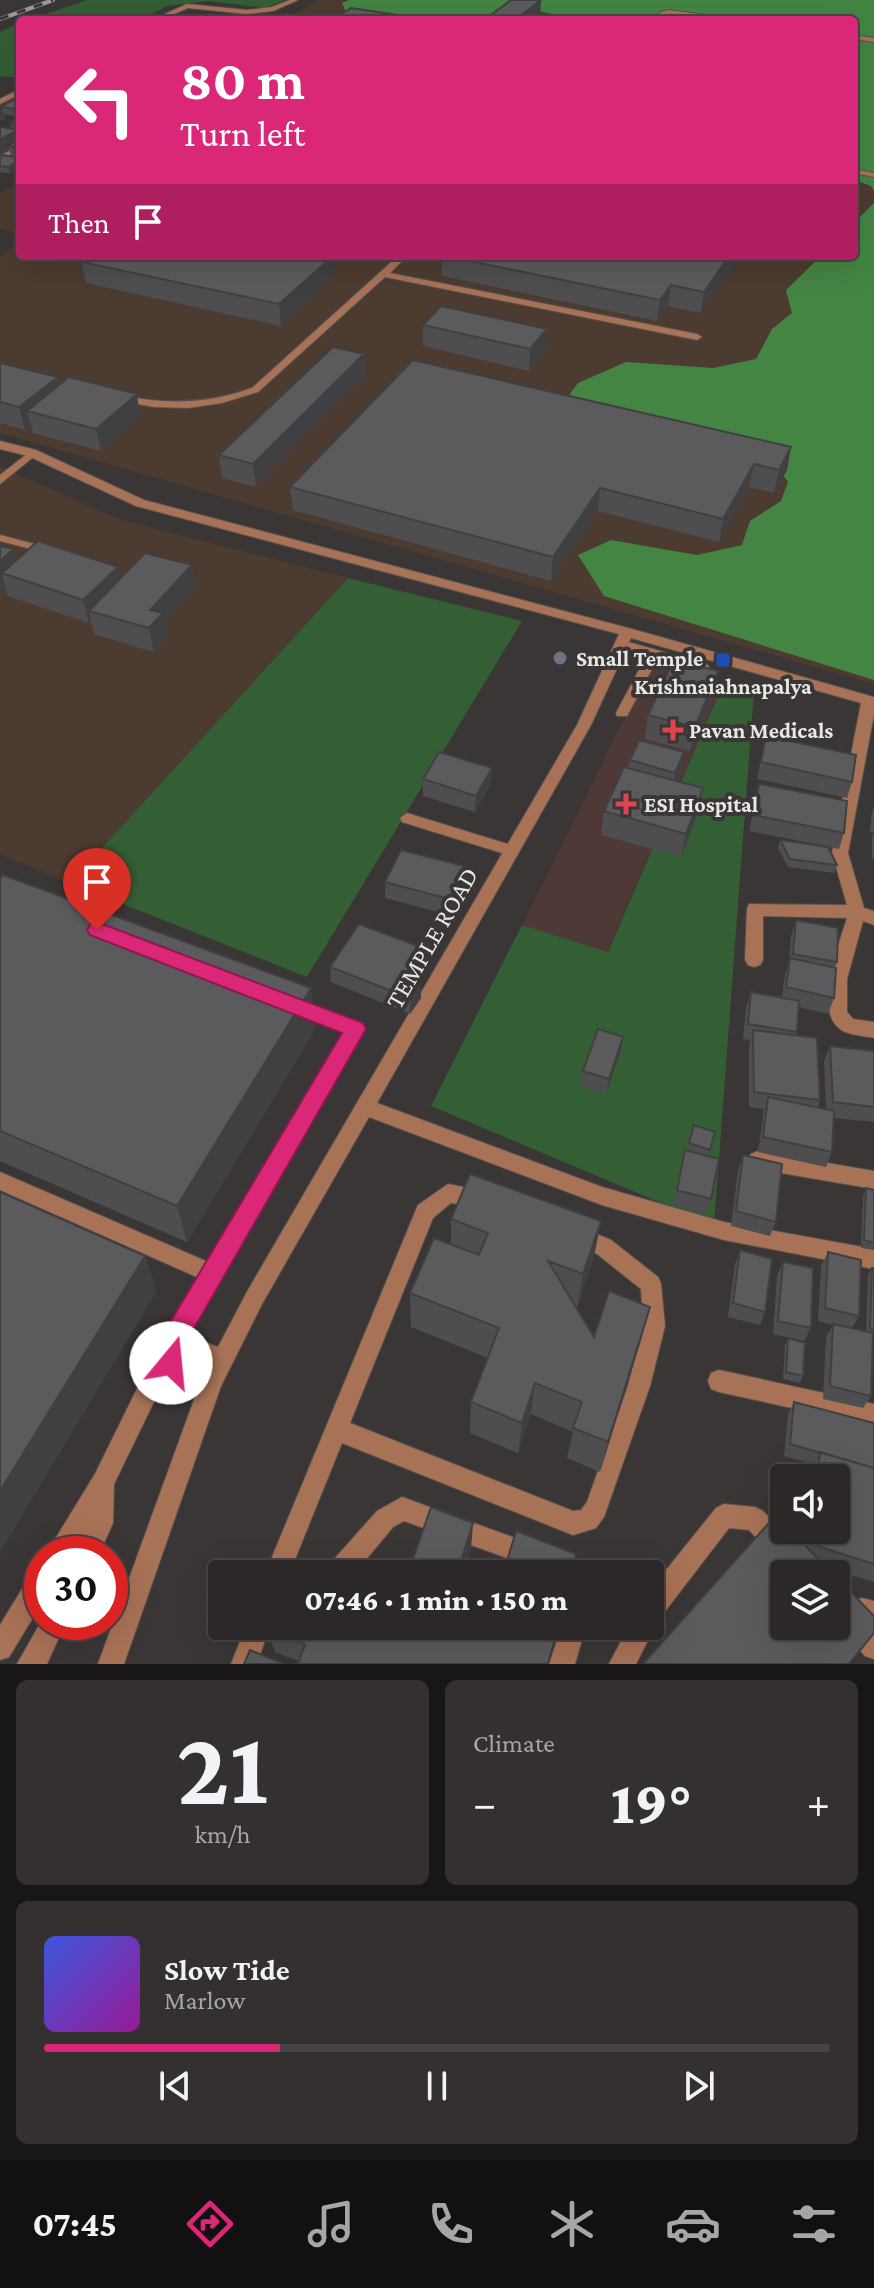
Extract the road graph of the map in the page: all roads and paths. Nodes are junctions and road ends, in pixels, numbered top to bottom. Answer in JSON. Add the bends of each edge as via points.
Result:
{"nodes":[{"id":1,"x":295,"y":0,"type":"edge"},
{"id":2,"x":254,"y":11,"type":"junction"},
{"id":3,"x":164,"y":16,"type":"edge"},
{"id":4,"x":246,"y":16,"type":"edge"},
{"id":5,"x":660,"y":16,"type":"edge"},
{"id":6,"x":698,"y":16,"type":"edge"},
{"id":7,"x":399,"y":260,"type":"edge"},
{"id":8,"x":383,"y":274,"type":"junction"},
{"id":9,"x":697,"y":337,"type":"dead end"},
{"id":10,"x":101,"y":393,"type":"edge"},
{"id":11,"x":0,"y":445,"type":"edge"},
{"id":12,"x":32,"y":453,"type":"junction"},
{"id":13,"x":0,"y":481,"type":"edge"},
{"id":14,"x":0,"y":538,"type":"edge"},
{"id":15,"x":69,"y":556,"type":"edge"},
{"id":16,"x":624,"y":638,"type":"junction"},
{"id":17,"x":654,"y":654,"type":"junction"},
{"id":18,"x":703,"y":667,"type":"edge"},
{"id":19,"x":871,"y":702,"type":"edge"},
{"id":20,"x":622,"y":713,"type":"dead end"},
{"id":21,"x":407,"y":818,"type":"dead end"},
{"id":22,"x":512,"y":851,"type":"junction"},
{"id":23,"x":866,"y":915,"type":"edge"},
{"id":24,"x":754,"y":960,"type":"dead end"},
{"id":25,"x":284,"y":1002,"type":"edge"},
{"id":26,"x":874,"y":1030,"type":"edge"},
{"id":27,"x":364,"y":1107,"type":"junction"},
{"id":28,"x":749,"y":1158,"type":"edge"},
{"id":29,"x":874,"y":1180,"type":"edge"},
{"id":30,"x":0,"y":1181,"type":"edge"},
{"id":31,"x":505,"y":1207,"type":"edge"},
{"id":32,"x":562,"y":1230,"type":"edge"},
{"id":33,"x":874,"y":1259,"type":"edge"},
{"id":34,"x":213,"y":1274,"type":"junction"},
{"id":35,"x":168,"y":1350,"type":"junction"},
{"id":36,"x":217,"y":1370,"type":"junction"},
{"id":37,"x":719,"y":1381,"type":"dead end"},
{"id":38,"x":874,"y":1415,"type":"edge"},
{"id":39,"x":336,"y":1429,"type":"junction"},
{"id":40,"x":103,"y":1482,"type":"junction"},
{"id":41,"x":69,"y":1536,"type":"edge"},
{"id":42,"x":95,"y":1536,"type":"edge"},
{"id":43,"x":283,"y":1560,"type":"edge"},
{"id":44,"x":350,"y":1560,"type":"edge"},
{"id":45,"x":546,"y":1560,"type":"edge"},
{"id":46,"x":793,"y":1560,"type":"edge"},
{"id":47,"x":664,"y":1593,"type":"edge"},
{"id":48,"x":24,"y":1609,"type":"edge"},
{"id":49,"x":850,"y":1621,"type":"edge"},
{"id":50,"x":45,"y":1640,"type":"edge"},
{"id":51,"x":253,"y":1640,"type":"edge"},
{"id":52,"x":570,"y":1640,"type":"edge"},
{"id":53,"x":634,"y":1640,"type":"edge"},
{"id":54,"x":874,"y":1647,"type":"edge"},
{"id":55,"x":0,"y":1648,"type":"edge"},
{"id":56,"x":30,"y":1664,"type":"edge"},
{"id":57,"x":111,"y":1664,"type":"edge"},
{"id":58,"x":244,"y":1664,"type":"edge"},
{"id":59,"x":562,"y":1664,"type":"edge"},
{"id":60,"x":622,"y":1664,"type":"edge"}],
"edges":[{"from":1,"to":2,"type":"lane"},
{"from":2,"to":3,"type":"lane","via":[[187,6]]},
{"from":2,"to":4,"type":"lane"},
{"from":5,"to":6,"type":"lane"},
{"from":7,"to":8,"type":"lane"},
{"from":8,"to":9,"type":"lane"},
{"from":8,"to":10,"type":"lane","via":[[255,390],[216,401],[162,406]]},
{"from":11,"to":12,"type":"street"},
{"from":12,"to":13,"type":"lane"},
{"from":12,"to":16,"type":"street","via":[[140,503]]},
{"from":14,"to":15,"type":"lane"},
{"from":16,"to":17,"type":"lane"},
{"from":16,"to":19,"type":"street"},
{"from":16,"to":22,"type":"street","name":"TEMPLE ROAD","via":[[584,725]]},
{"from":17,"to":18,"type":"lane"},
{"from":17,"to":20,"type":"lane"},
{"from":19,"to":23,"type":"street","via":[[840,853]]},
{"from":21,"to":22,"type":"lane"},
{"from":22,"to":27,"type":"street","name":"TEMPLE ROAD"},
{"from":23,"to":24,"type":"street","via":[[755,909]]},
{"from":23,"to":26,"type":"street","via":[[838,979],[838,1014],[848,1025]]},
{"from":25,"to":34,"type":"street","via":[[356,1029]]},
{"from":27,"to":33,"type":"street","via":[[602,1196],[724,1231]]},
{"from":27,"to":36,"type":"street","name":"TEMPLE ROAD"},
{"from":28,"to":29,"type":"street"},
{"from":30,"to":34,"type":"street"},
{"from":31,"to":39,"type":"street","via":[[448,1193],[425,1212]]},
{"from":32,"to":39,"type":"street","via":[[604,1247],[651,1284],[654,1326],[639,1386],[588,1520],[573,1523]]},
{"from":34,"to":35,"type":"street"},
{"from":35,"to":36,"type":"street","via":[[171,1363]]},
{"from":35,"to":40,"type":"street"},
{"from":36,"to":57,"type":"street","name":"TEMPLE ROAD"},
{"from":37,"to":38,"type":"street"},
{"from":39,"to":43,"type":"street"},
{"from":40,"to":41,"type":"street"},
{"from":40,"to":42,"type":"street","via":[[101,1523]]},
{"from":44,"to":45,"type":"street","via":[[385,1519],[402,1509]]},
{"from":46,"to":47,"type":"street","via":[[755,1519],[724,1516]]},
{"from":48,"to":55,"type":"street"},
{"from":49,"to":54,"type":"street"},
{"from":50,"to":56,"type":"street"},
{"from":51,"to":58,"type":"street"},
{"from":52,"to":59,"type":"street"},
{"from":53,"to":60,"type":"street"}]}
